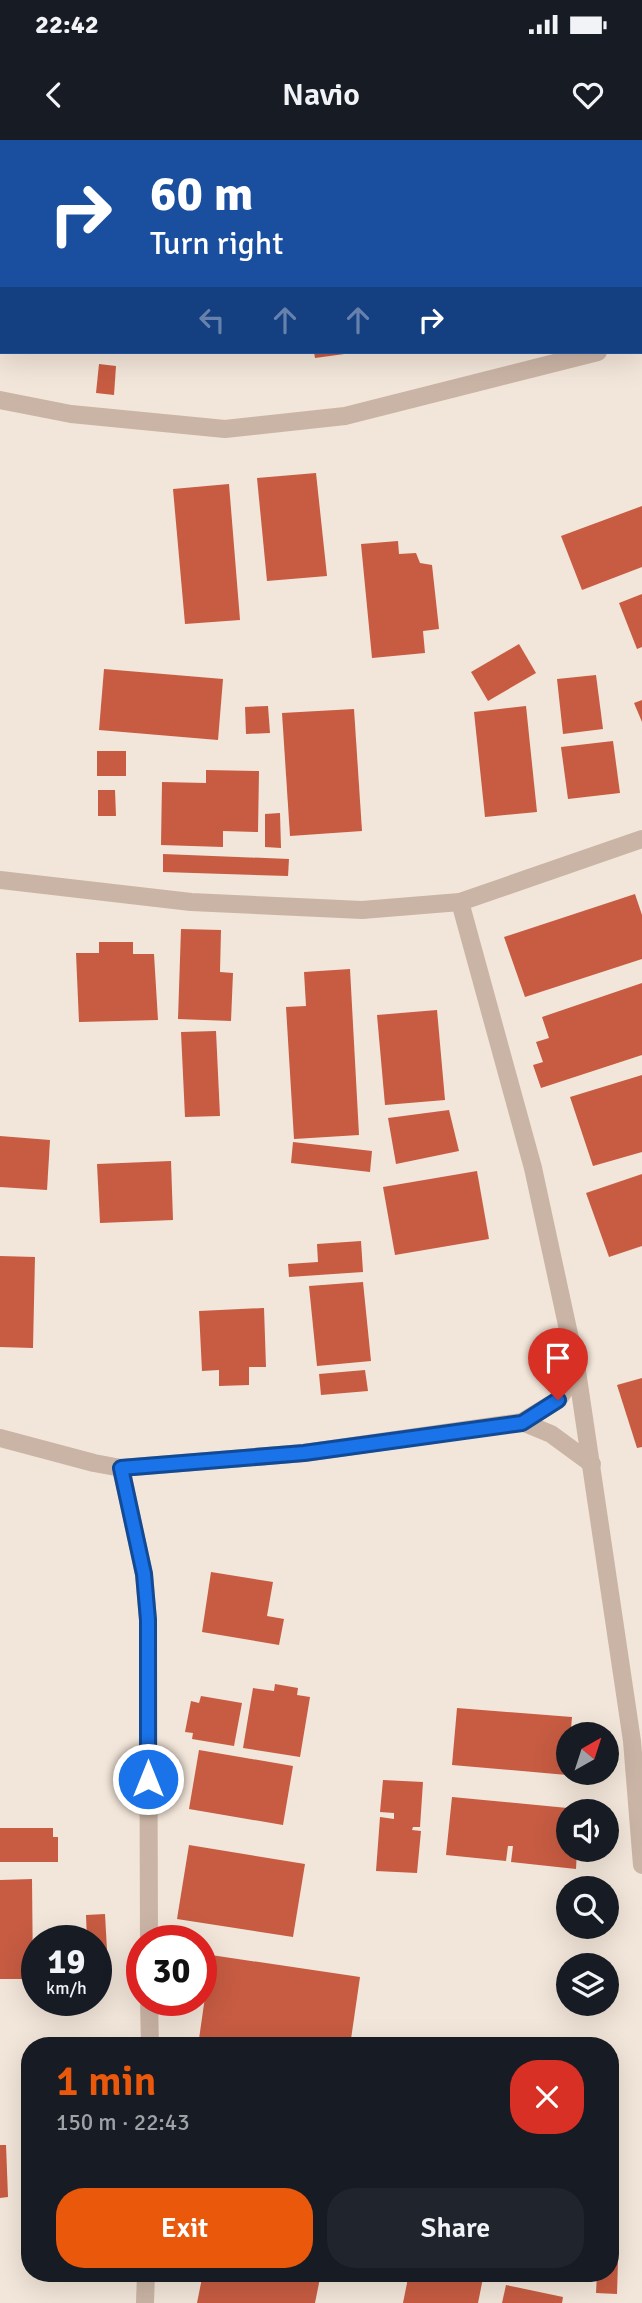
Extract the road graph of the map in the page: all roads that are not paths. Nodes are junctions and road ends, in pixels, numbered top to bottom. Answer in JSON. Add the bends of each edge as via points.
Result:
{"nodes":[{"id":1,"x":590,"y":354,"type":"edge"},
{"id":2,"x":0,"y":400,"type":"edge"},
{"id":3,"x":642,"y":839,"type":"edge"},
{"id":4,"x":0,"y":880,"type":"edge"},
{"id":5,"x":460,"y":902,"type":"junction"},
{"id":6,"x":578,"y":1371,"type":"junction"},
{"id":7,"x":522,"y":1423,"type":"junction"},
{"id":8,"x":0,"y":1438,"type":"edge"},
{"id":9,"x":592,"y":1464,"type":"junction"},
{"id":10,"x":121,"y":1468,"type":"junction"},
{"id":11,"x":642,"y":1865,"type":"edge"},
{"id":12,"x":149,"y":1925,"type":"edge"},
{"id":13,"x":149,"y":2016,"type":"edge"},
{"id":14,"x":150,"y":2037,"type":"edge"},
{"id":15,"x":146,"y":2282,"type":"edge"},
{"id":16,"x":145,"y":2303,"type":"edge"}],
"edges":[{"from":1,"to":2,"type":"street","via":[[345,416],[225,429],[71,414]]},
{"from":3,"to":5,"type":"street"},
{"from":4,"to":5,"type":"street","via":[[191,902],[362,911]]},
{"from":5,"to":6,"type":"street","via":[[533,1168]]},
{"from":6,"to":7,"type":"street","via":[[558,1400]]},
{"from":6,"to":9,"type":"street"},
{"from":7,"to":9,"type":"street","via":[[551,1433]]},
{"from":7,"to":10,"type":"street","via":[[304,1453]]},
{"from":8,"to":10,"type":"street"},
{"from":9,"to":11,"type":"street","via":[[632,1741]]},
{"from":10,"to":12,"type":"street","via":[[144,1574],[148,1620]]},
{"from":13,"to":14,"type":"street"},
{"from":15,"to":16,"type":"street"}]}
